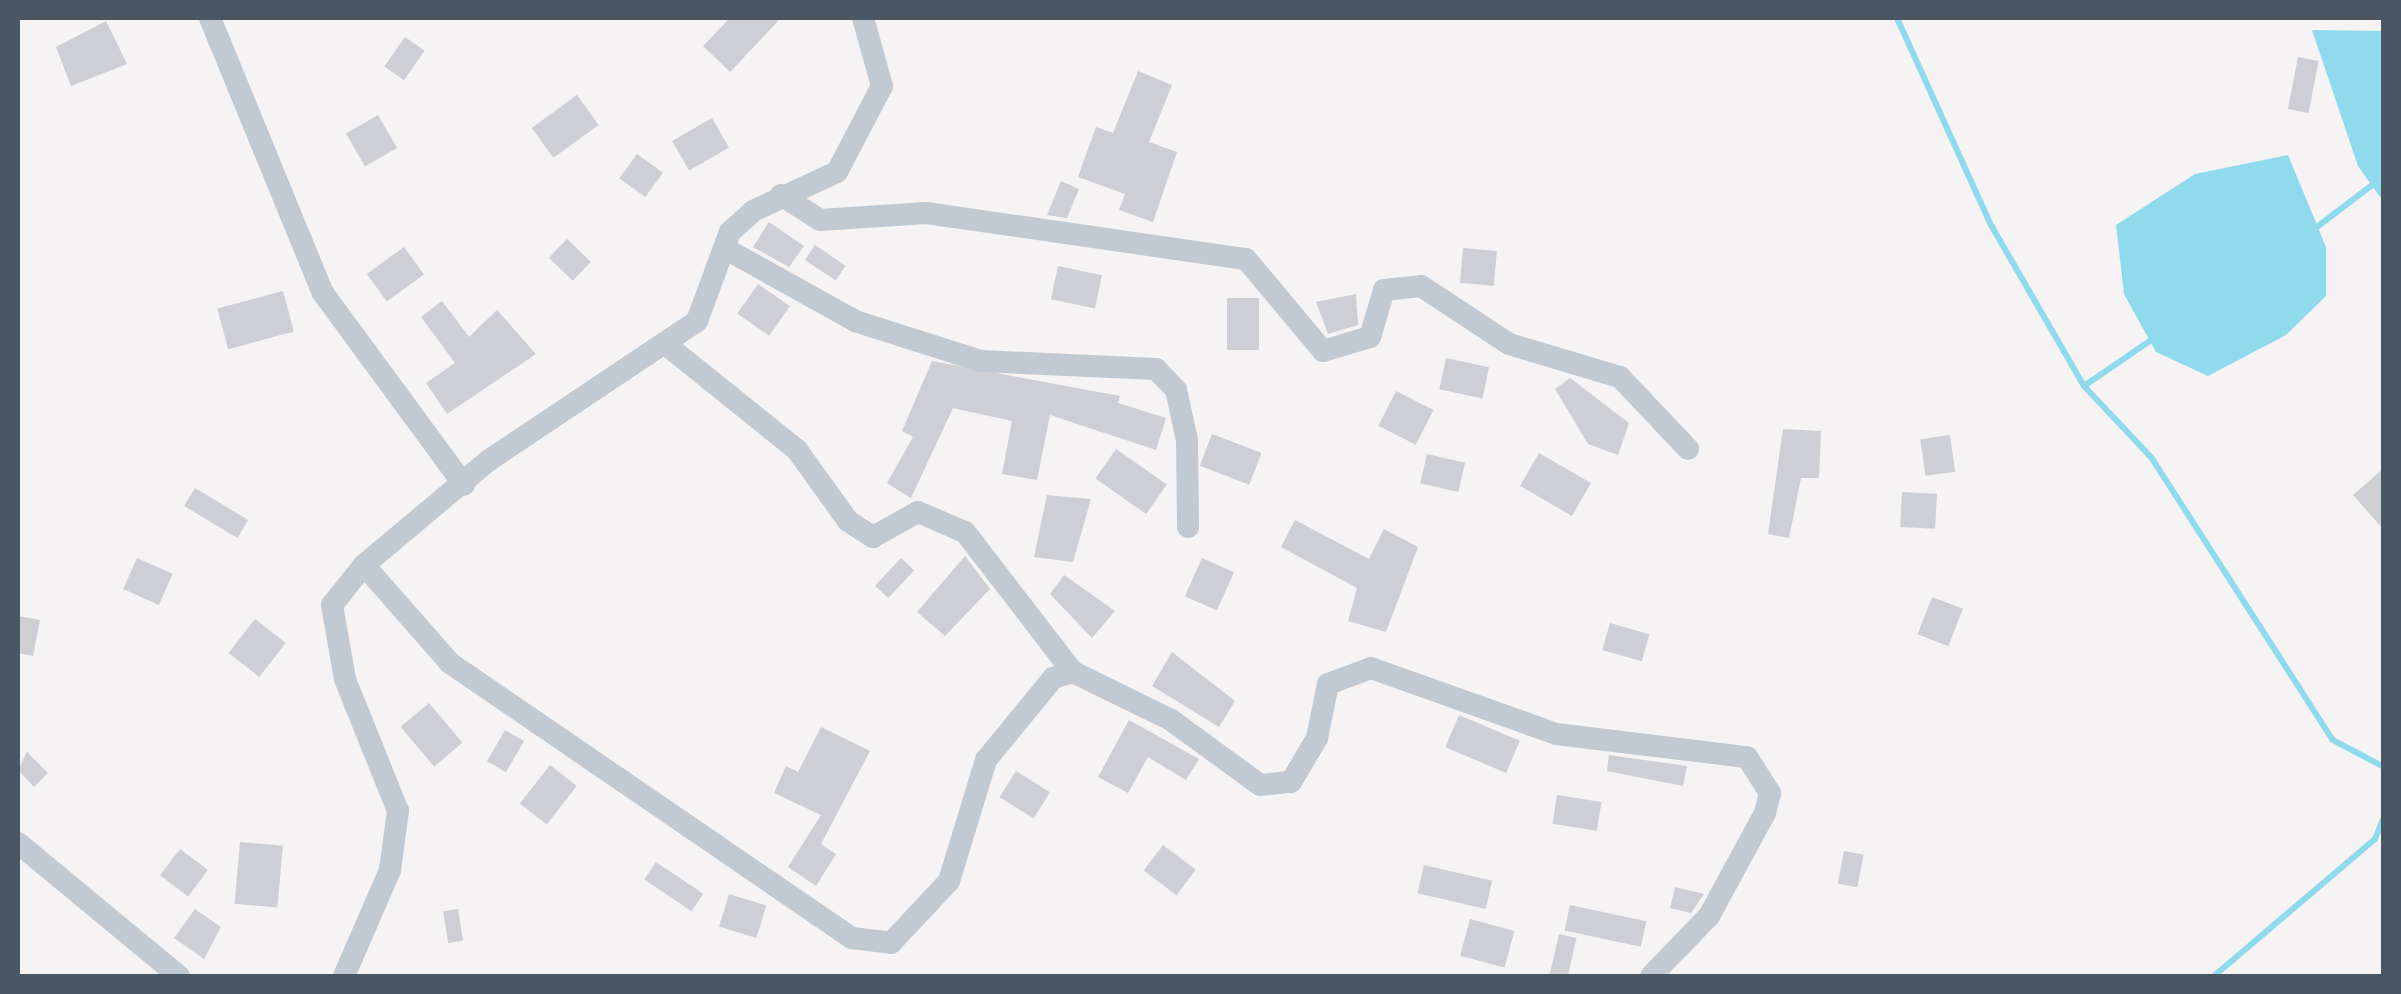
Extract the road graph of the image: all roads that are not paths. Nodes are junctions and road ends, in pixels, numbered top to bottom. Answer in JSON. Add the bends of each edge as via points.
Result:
{"nodes":[{"id":1,"x":210,"y":18,"type":"edge"},
{"id":2,"x":862,"y":18,"type":"edge"},
{"id":3,"x":781,"y":194,"type":"junction"},
{"id":4,"x":724,"y":248,"type":"junction"},
{"id":5,"x":664,"y":343,"type":"junction"},
{"id":6,"x":1688,"y":450,"type":"dead end"},
{"id":7,"x":464,"y":485,"type":"junction"},
{"id":8,"x":1188,"y":526,"type":"dead end"},
{"id":9,"x":364,"y":564,"type":"junction"},
{"id":10,"x":1073,"y":672,"type":"junction"},
{"id":11,"x":18,"y":843,"type":"edge"},
{"id":12,"x":179,"y":976,"type":"edge"},
{"id":13,"x":344,"y":976,"type":"edge"},
{"id":14,"x":1651,"y":976,"type":"edge"}],
"edges":[{"from":1,"to":7,"type":"street","via":[[323,293]]},
{"from":2,"to":3,"type":"street","via":[[882,86],[865,127],[837,172]]},
{"from":3,"to":4,"type":"street","via":[[741,222]]},
{"from":3,"to":6,"type":"street","via":[[820,220],[943,214],[1246,259],[1322,351],[1370,337],[1384,290],[1421,286],[1509,344],[1620,377]]},
{"from":4,"to":5,"type":"street","via":[[698,321]]},
{"from":4,"to":8,"type":"street","via":[[855,321],[980,360],[1156,369],[1176,390],[1187,440]]},
{"from":5,"to":7,"type":"street"},
{"from":5,"to":10,"type":"street","via":[[797,450],[848,521],[873,537],[918,512],[966,532]]},
{"from":7,"to":9,"type":"street"},
{"from":9,"to":10,"type":"street","via":[[450,663],[852,938],[891,943],[950,882],[986,760],[1053,678]]},
{"from":9,"to":13,"type":"street","via":[[332,605],[345,679],[398,811],[390,870]]},
{"from":10,"to":14,"type":"street","via":[[1170,720],[1260,784],[1290,782],[1317,738],[1328,684],[1370,668],[1556,734],[1747,757],[1770,793],[1765,813],[1708,916]]},
{"from":11,"to":12,"type":"street"}]}
